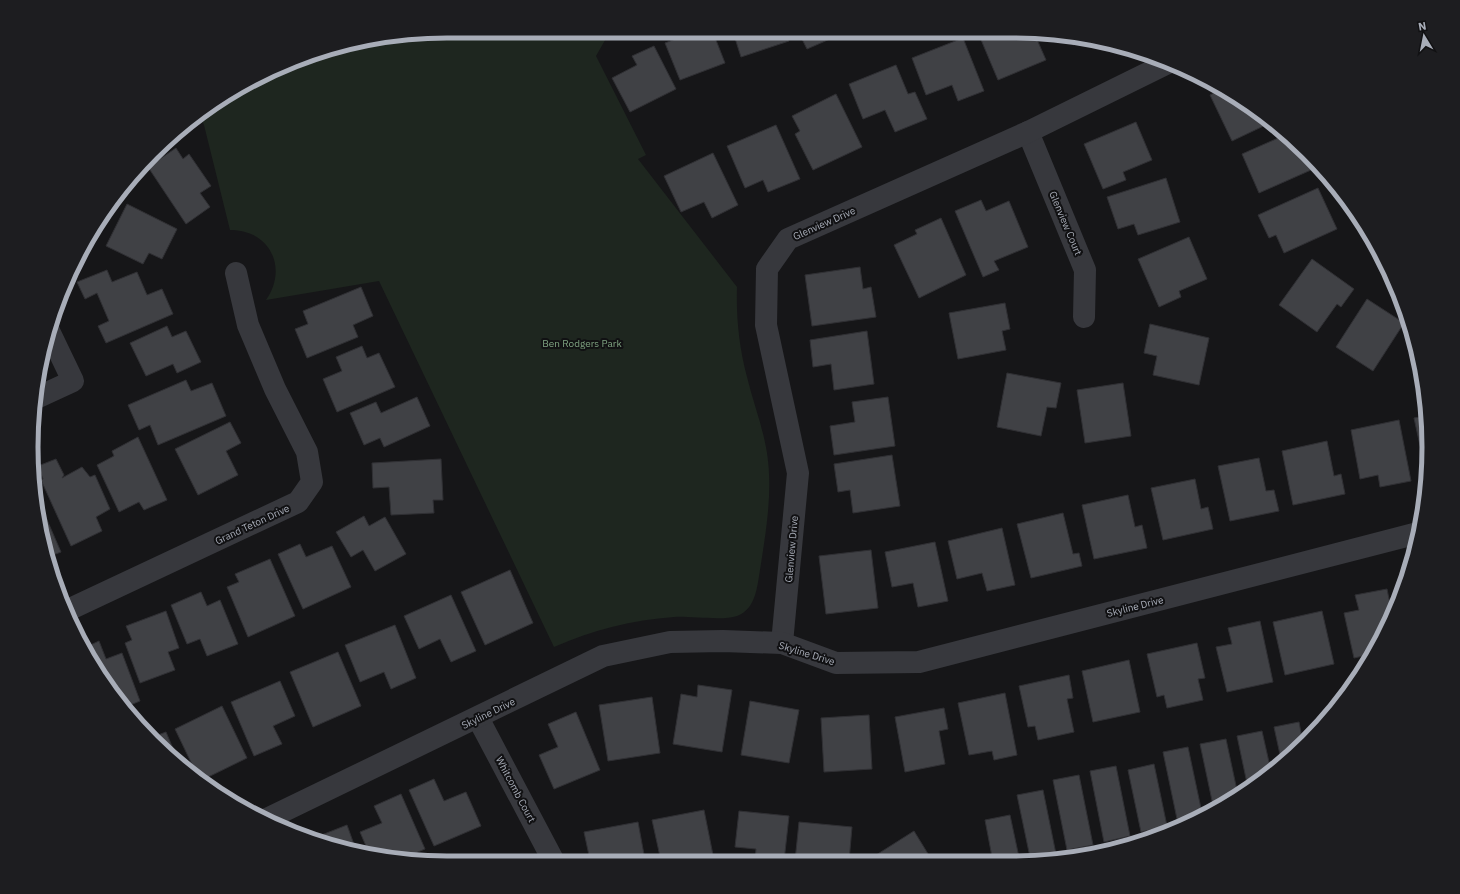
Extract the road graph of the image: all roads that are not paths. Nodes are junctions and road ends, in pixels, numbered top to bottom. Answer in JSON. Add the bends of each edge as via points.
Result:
{"nodes":[{"id":1,"x":1162,"y":66,"type":"edge"},
{"id":2,"x":1028,"y":132,"type":"junction"},
{"id":3,"x":236,"y":273,"type":"dead end"},
{"id":4,"x":1084,"y":317,"type":"dead end"},
{"id":5,"x":53,"y":339,"type":"edge"},
{"id":6,"x":41,"y":396,"type":"edge"},
{"id":7,"x":1412,"y":534,"type":"edge"},
{"id":8,"x":71,"y":609,"type":"edge"},
{"id":9,"x":782,"y":643,"type":"junction"},
{"id":10,"x":478,"y":718,"type":"junction"},
{"id":11,"x":272,"y":817,"type":"edge"},
{"id":12,"x":551,"y":856,"type":"edge"}],
"edges":[{"from":1,"to":2,"type":"street","name":"Glenview Drive"},
{"from":2,"to":4,"type":"street","name":"Glenview Court","via":[[1085,270]]},
{"from":2,"to":9,"type":"street","name":"Glenview Drive","via":[[788,239],[767,269],[766,325],[798,473]]},
{"from":3,"to":8,"type":"street","name":"Grand Teton Drive","via":[[248,325],[275,389],[307,452],[312,482],[298,502]]},
{"from":5,"to":6,"type":"street","via":[[73,381]]},
{"from":7,"to":9,"type":"street","name":"Skyline Drive","via":[[919,662],[836,663]]},
{"from":9,"to":10,"type":"street","name":"Skyline Drive","via":[[670,642],[603,656]]},
{"from":10,"to":11,"type":"street","name":"Skyline Drive"},
{"from":10,"to":12,"type":"street","name":"Whitcomb Court"}]}
